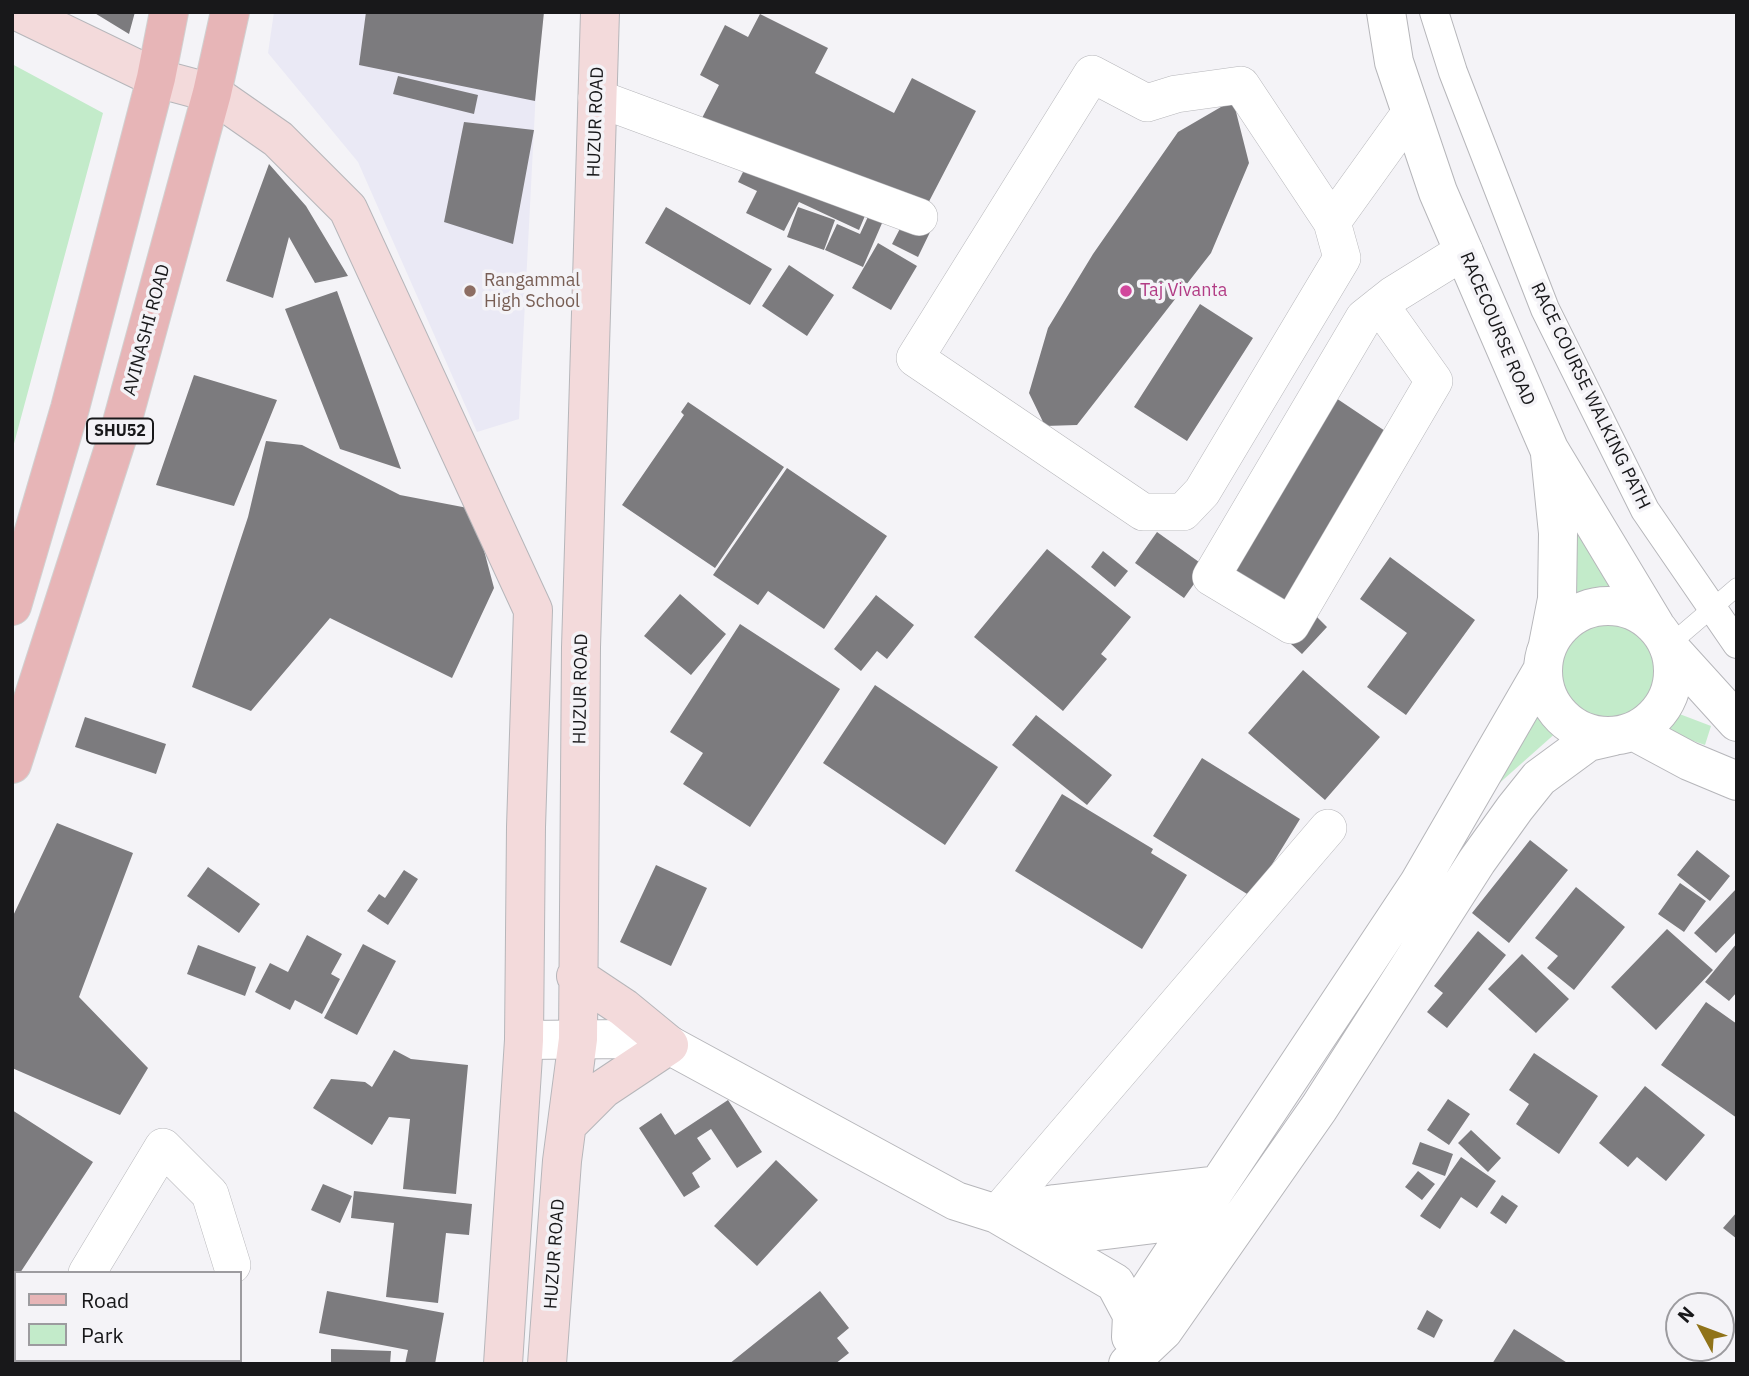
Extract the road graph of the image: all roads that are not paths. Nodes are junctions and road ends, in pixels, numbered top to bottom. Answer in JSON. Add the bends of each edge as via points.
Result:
{"nodes":[{"id":1,"x":19,"y":12,"type":"edge"},
{"id":2,"x":169,"y":12,"type":"edge"},
{"id":3,"x":230,"y":12,"type":"edge"},
{"id":4,"x":600,"y":12,"type":"edge"},
{"id":5,"x":1386,"y":12,"type":"edge"},
{"id":6,"x":1434,"y":12,"type":"edge"},
{"id":7,"x":156,"y":78,"type":"junction"},
{"id":8,"x":212,"y":93,"type":"junction"},
{"id":9,"x":597,"y":97,"type":"junction"},
{"id":10,"x":1411,"y":112,"type":"junction"},
{"id":11,"x":919,"y":217,"type":"dead end"},
{"id":12,"x":1332,"y":222,"type":"junction"},
{"id":13,"x":1464,"y":251,"type":"junction"},
{"id":14,"x":1380,"y":305,"type":"junction"},
{"id":15,"x":1549,"y":449,"type":"junction"},
{"id":16,"x":1737,"y":587,"type":"edge"},
{"id":17,"x":12,"y":606,"type":"edge"},
{"id":18,"x":1712,"y":609,"type":"junction"},
{"id":19,"x":582,"y":626,"type":"junction"},
{"id":20,"x":532,"y":627,"type":"junction"},
{"id":21,"x":1661,"y":636,"type":"junction"},
{"id":22,"x":1737,"y":644,"type":"edge"},
{"id":23,"x":1545,"y":659,"type":"junction"},
{"id":24,"x":1737,"y":722,"type":"edge"},
{"id":25,"x":1625,"y":734,"type":"junction"},
{"id":26,"x":12,"y":764,"type":"edge"},
{"id":27,"x":1737,"y":781,"type":"edge"},
{"id":28,"x":1328,"y":828,"type":"dead end"},
{"id":29,"x":576,"y":976,"type":"junction"},
{"id":30,"x":524,"y":1040,"type":"junction"},
{"id":31,"x":578,"y":1040,"type":"junction"},
{"id":32,"x":669,"y":1045,"type":"junction"},
{"id":33,"x":568,"y":1124,"type":"junction"},
{"id":34,"x":1218,"y":1185,"type":"junction"},
{"id":35,"x":998,"y":1214,"type":"junction"},
{"id":36,"x":1195,"y":1219,"type":"junction"},
{"id":37,"x":232,"y":1265,"type":"dead end"},
{"id":38,"x":89,"y":1271,"type":"edge"},
{"id":39,"x":1132,"y":1315,"type":"junction"},
{"id":40,"x":1129,"y":1362,"type":"edge"},
{"id":41,"x":503,"y":1364,"type":"edge"},
{"id":42,"x":547,"y":1364,"type":"edge"}],
"edges":[{"from":1,"to":7,"type":"main road"},
{"from":2,"to":7,"type":"main road","number":"SHU52"},
{"from":3,"to":8,"type":"main road","name":"AVINASHI ROAD","number":"SHU52"},
{"from":4,"to":9,"type":"main road","name":"HUZUR ROAD"},
{"from":5,"to":10,"type":"street","name":"RACECOURSE ROAD","via":[[1394,62]]},
{"from":6,"to":18,"type":"street","name":"RACE COURSE WALKING PATH","via":[[1545,309],[1645,510]]},
{"from":7,"to":8,"type":"main road"},
{"from":7,"to":17,"type":"main road","number":"SHU52","via":[[70,408]]},
{"from":8,"to":20,"type":"main road","via":[[278,139],[348,209],[533,610]]},
{"from":8,"to":26,"type":"main road","name":"AVINASHI ROAD","number":"SHU52","via":[[121,426]]},
{"from":9,"to":11,"type":"street"},
{"from":9,"to":19,"type":"main road","name":"HUZUR ROAD"},
{"from":10,"to":12,"type":"street"},
{"from":10,"to":13,"type":"street","name":"RACECOURSE ROAD"},
{"from":12,"to":12,"type":"street","via":[[1342,258],[1202,492],[1183,512],[1143,512],[915,358],[1092,74],[1147,103],[1241,85]]},
{"from":13,"to":14,"type":"street"},
{"from":13,"to":15,"type":"street","name":"RACECOURSE ROAD"},
{"from":14,"to":14,"type":"street","via":[[1364,318],[1211,577],[1291,625],[1434,381],[1398,347]]},
{"from":15,"to":21,"type":"street","name":"RACECOURSE ROAD"},
{"from":15,"to":23,"type":"street","via":[[1558,533],[1557,599]]},
{"from":16,"to":18,"type":"lane"},
{"from":18,"to":21,"type":"lane"},
{"from":18,"to":22,"type":"street","name":"RACE COURSE WALKING PATH"},
{"from":19,"to":20,"type":"main road"},
{"from":19,"to":29,"type":"main road","name":"HUZUR ROAD"},
{"from":20,"to":30,"type":"main road"},
{"from":21,"to":23,"type":"street","via":[[1640,614],[1623,608],[1595,608],[1569,619]]},
{"from":21,"to":24,"type":"street","name":"RACECOURSE ROAD"},
{"from":21,"to":25,"type":"street","via":[[1673,667],[1671,687],[1663,706]]},
{"from":23,"to":25,"type":"street","via":[[1545,688],[1564,720],[1580,731]]},
{"from":23,"to":34,"type":"street","via":[[1419,883]]},
{"from":25,"to":27,"type":"street"},
{"from":25,"to":40,"type":"street","via":[[1588,742],[1539,778],[1515,808],[1320,1108],[1163,1331]]},
{"from":28,"to":35,"type":"street"},
{"from":29,"to":31,"type":"main road","name":"HUZUR ROAD"},
{"from":29,"to":32,"type":"main road"},
{"from":30,"to":31,"type":"street"},
{"from":30,"to":41,"type":"main road"},
{"from":31,"to":32,"type":"street","via":[[628,1039]]},
{"from":31,"to":33,"type":"main road","name":"HUZUR ROAD"},
{"from":32,"to":33,"type":"main road","via":[[603,1089]]},
{"from":32,"to":35,"type":"street","via":[[956,1201]]},
{"from":33,"to":42,"type":"main road","name":"HUZUR ROAD"},
{"from":34,"to":35,"type":"street"},
{"from":34,"to":36,"type":"street"},
{"from":35,"to":36,"type":"street","via":[[1044,1227],[1098,1231]]},
{"from":35,"to":39,"type":"street","via":[[1115,1283]]},
{"from":36,"to":39,"type":"street"},
{"from":37,"to":38,"type":"street","via":[[209,1194],[163,1147]]},
{"from":39,"to":40,"type":"street"}]}
